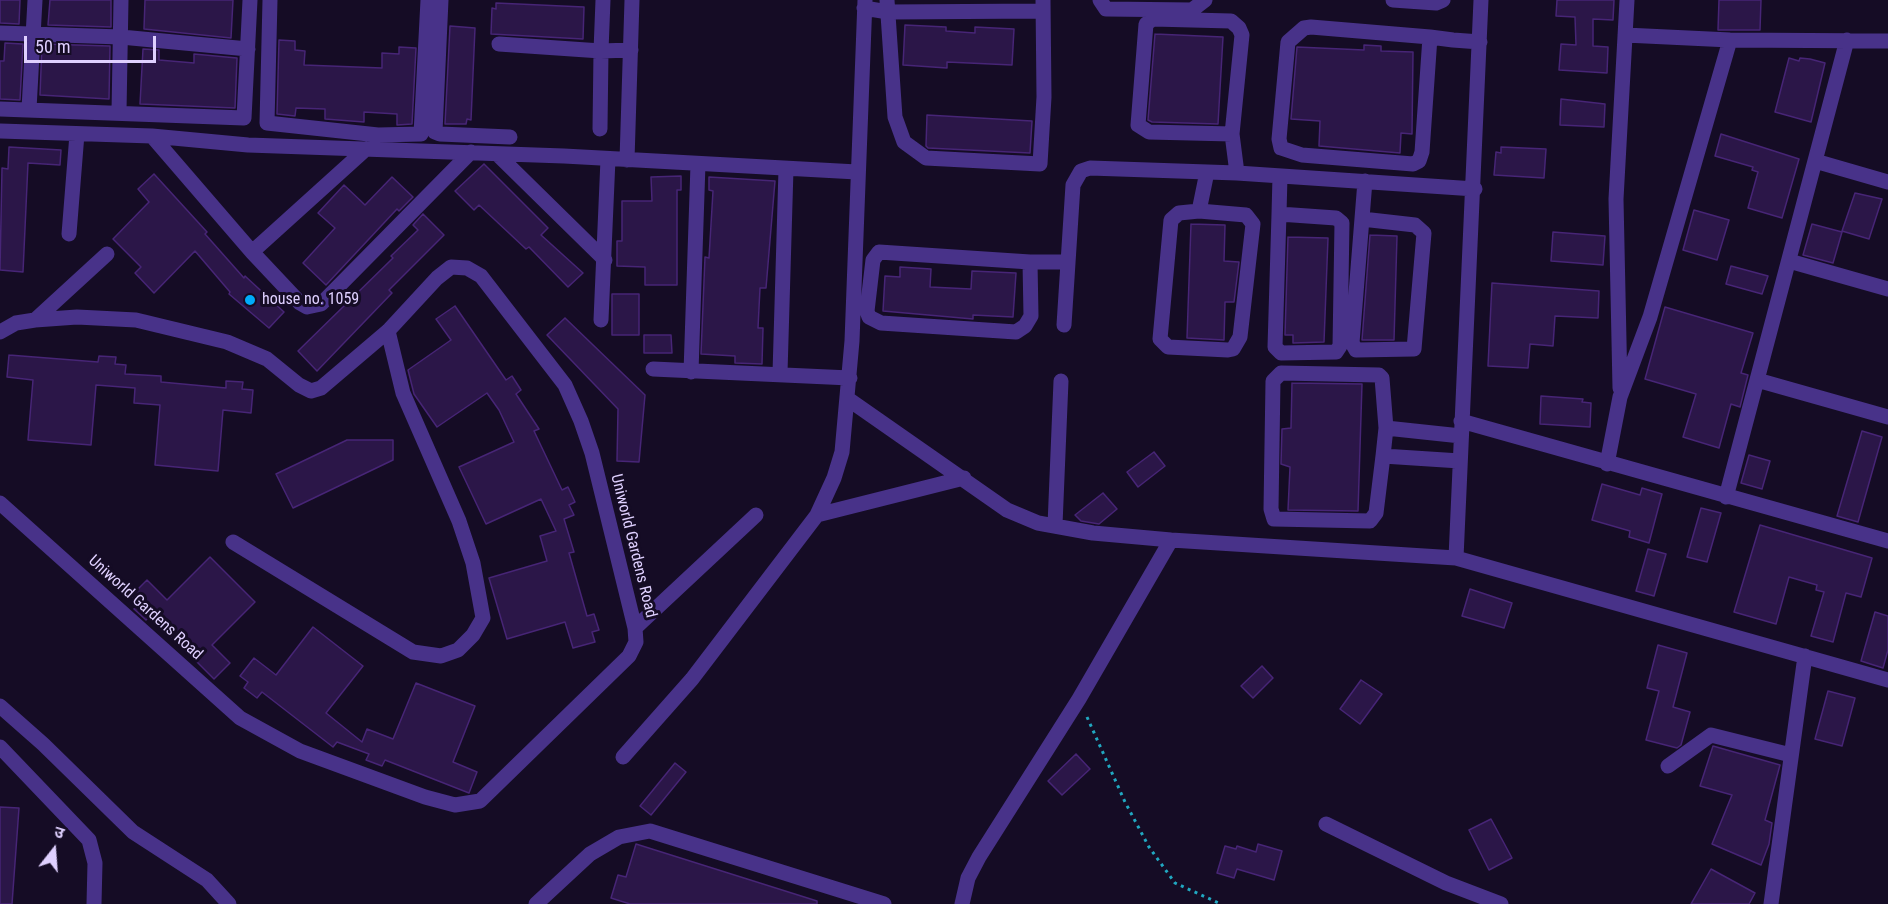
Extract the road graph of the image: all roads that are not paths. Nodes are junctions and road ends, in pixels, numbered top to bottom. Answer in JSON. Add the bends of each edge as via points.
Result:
{"nodes":[{"id":1,"x":35,"y":0,"type":"edge"},
{"id":2,"x":121,"y":0,"type":"edge"},
{"id":3,"x":250,"y":0,"type":"edge"},
{"id":4,"x":270,"y":0,"type":"edge"},
{"id":5,"x":428,"y":0,"type":"edge"},
{"id":6,"x":441,"y":0,"type":"edge"},
{"id":7,"x":603,"y":0,"type":"edge"},
{"id":8,"x":632,"y":0,"type":"edge"},
{"id":9,"x":1100,"y":0,"type":"edge"},
{"id":10,"x":1205,"y":0,"type":"edge"},
{"id":11,"x":1393,"y":0,"type":"edge"},
{"id":12,"x":1443,"y":0,"type":"edge"},
{"id":13,"x":1481,"y":0,"type":"edge"},
{"id":14,"x":1627,"y":0,"type":"edge"},
{"id":15,"x":865,"y":4,"type":"edge"},
{"id":16,"x":1043,"y":5,"type":"edge"},
{"id":17,"x":887,"y":6,"type":"edge"},
{"id":18,"x":0,"y":33,"type":"edge"},
{"id":19,"x":1625,"y":35,"type":"junction"},
{"id":20,"x":32,"y":36,"type":"junction"},
{"id":21,"x":121,"y":36,"type":"junction"},
{"id":22,"x":1430,"y":37,"type":"junction"},
{"id":23,"x":1730,"y":40,"type":"junction"},
{"id":24,"x":1847,"y":40,"type":"junction"},
{"id":25,"x":1888,"y":40,"type":"edge"},
{"id":26,"x":1480,"y":42,"type":"junction"},
{"id":27,"x":498,"y":44,"type":"dead end"},
{"id":28,"x":248,"y":49,"type":"junction"},
{"id":29,"x":631,"y":50,"type":"junction"},
{"id":30,"x":601,"y":51,"type":"junction"},
{"id":31,"x":0,"y":109,"type":"edge"},
{"id":32,"x":29,"y":109,"type":"junction"},
{"id":33,"x":119,"y":112,"type":"junction"},
{"id":34,"x":600,"y":129,"type":"dead end"},
{"id":35,"x":0,"y":131,"type":"edge"},
{"id":36,"x":77,"y":134,"type":"junction"},
{"id":37,"x":1232,"y":134,"type":"junction"},
{"id":38,"x":153,"y":136,"type":"junction"},
{"id":39,"x":510,"y":137,"type":"dead end"},
{"id":40,"x":366,"y":149,"type":"junction"},
{"id":41,"x":471,"y":152,"type":"junction"},
{"id":42,"x":497,"y":154,"type":"junction"},
{"id":43,"x":608,"y":159,"type":"junction"},
{"id":44,"x":627,"y":160,"type":"junction"},
{"id":45,"x":1815,"y":161,"type":"junction"},
{"id":46,"x":698,"y":164,"type":"junction"},
{"id":47,"x":786,"y":170,"type":"junction"},
{"id":48,"x":857,"y":172,"type":"junction"},
{"id":49,"x":1206,"y":172,"type":"junction"},
{"id":50,"x":1237,"y":173,"type":"junction"},
{"id":51,"x":1280,"y":176,"type":"junction"},
{"id":52,"x":1365,"y":182,"type":"junction"},
{"id":53,"x":1888,"y":182,"type":"edge"},
{"id":54,"x":1475,"y":189,"type":"junction"},
{"id":55,"x":1199,"y":211,"type":"junction"},
{"id":56,"x":1279,"y":214,"type":"junction"},
{"id":57,"x":1362,"y":219,"type":"junction"},
{"id":58,"x":69,"y":234,"type":"dead end"},
{"id":59,"x":252,"y":252,"type":"junction"},
{"id":60,"x":108,"y":255,"type":"dead end"},
{"id":61,"x":605,"y":260,"type":"junction"},
{"id":62,"x":1789,"y":261,"type":"junction"},
{"id":63,"x":1030,"y":262,"type":"junction"},
{"id":64,"x":1067,"y":262,"type":"junction"},
{"id":65,"x":1888,"y":290,"type":"edge"},
{"id":66,"x":35,"y":320,"type":"junction"},
{"id":67,"x":601,"y":320,"type":"dead end"},
{"id":68,"x":1064,"y":325,"type":"dead end"},
{"id":69,"x":388,"y":331,"type":"junction"},
{"id":70,"x":0,"y":332,"type":"edge"},
{"id":71,"x":653,"y":369,"type":"dead end"},
{"id":72,"x":691,"y":372,"type":"junction"},
{"id":73,"x":780,"y":373,"type":"junction"},
{"id":74,"x":850,"y":378,"type":"junction"},
{"id":75,"x":1757,"y":380,"type":"junction"},
{"id":76,"x":1061,"y":381,"type":"dead end"},
{"id":77,"x":1620,"y":397,"type":"junction"},
{"id":78,"x":848,"y":399,"type":"junction"},
{"id":79,"x":1888,"y":417,"type":"edge"},
{"id":80,"x":1386,"y":428,"type":"junction"},
{"id":81,"x":1461,"y":429,"type":"junction"},
{"id":82,"x":1383,"y":456,"type":"junction"},
{"id":83,"x":1460,"y":461,"type":"junction"},
{"id":84,"x":1607,"y":464,"type":"junction"},
{"id":85,"x":964,"y":478,"type":"junction"},
{"id":86,"x":1726,"y":497,"type":"junction"},
{"id":87,"x":0,"y":503,"type":"edge"},
{"id":88,"x":756,"y":515,"type":"dead end"},
{"id":89,"x":817,"y":515,"type":"junction"},
{"id":90,"x":1056,"y":525,"type":"junction"},
{"id":91,"x":1171,"y":540,"type":"junction"},
{"id":92,"x":1888,"y":541,"type":"edge"},
{"id":93,"x":233,"y":543,"type":"dead end"},
{"id":94,"x":1456,"y":558,"type":"junction"},
{"id":95,"x":635,"y":628,"type":"junction"},
{"id":96,"x":1805,"y":656,"type":"junction"},
{"id":97,"x":1888,"y":680,"type":"edge"},
{"id":98,"x":0,"y":706,"type":"edge"},
{"id":99,"x":0,"y":747,"type":"edge"},
{"id":100,"x":1791,"y":755,"type":"junction"},
{"id":101,"x":623,"y":758,"type":"dead end"},
{"id":102,"x":1668,"y":766,"type":"dead end"},
{"id":103,"x":1326,"y":824,"type":"dead end"},
{"id":104,"x":94,"y":904,"type":"edge"},
{"id":105,"x":229,"y":904,"type":"edge"},
{"id":106,"x":536,"y":904,"type":"edge"},
{"id":107,"x":884,"y":904,"type":"edge"},
{"id":108,"x":962,"y":904,"type":"edge"},
{"id":109,"x":1501,"y":904,"type":"edge"},
{"id":110,"x":1771,"y":904,"type":"edge"}],
"edges":[{"from":1,"to":20,"type":"street"},
{"from":2,"to":21,"type":"street"},
{"from":3,"to":28,"type":"street"},
{"from":4,"to":5,"type":"street","via":[[267,123],[378,135],[421,134]]},
{"from":6,"to":39,"type":"street","via":[[435,132]]},
{"from":7,"to":30,"type":"street"},
{"from":8,"to":29,"type":"street"},
{"from":9,"to":10,"type":"street","via":[[1106,9],[1192,10]]},
{"from":11,"to":12,"type":"street"},
{"from":13,"to":26,"type":"street"},
{"from":14,"to":19,"type":"street"},
{"from":15,"to":17,"type":"street"},
{"from":15,"to":48,"type":"street"},
{"from":16,"to":17,"type":"street"},
{"from":16,"to":17,"type":"street","via":[[1040,164],[926,158],[904,142],[895,117]]},
{"from":18,"to":20,"type":"street"},
{"from":19,"to":23,"type":"street"},
{"from":19,"to":77,"type":"street","via":[[1616,199]]},
{"from":20,"to":21,"type":"street"},
{"from":20,"to":32,"type":"street"},
{"from":21,"to":28,"type":"street"},
{"from":21,"to":33,"type":"street"},
{"from":22,"to":22,"type":"street","via":[[1311,27],[1296,33],[1288,42],[1281,148],[1313,156],[1413,164],[1419,160]]},
{"from":22,"to":26,"type":"street"},
{"from":23,"to":24,"type":"street"},
{"from":23,"to":77,"type":"street","via":[[1650,317]]},
{"from":24,"to":25,"type":"street"},
{"from":24,"to":45,"type":"street"},
{"from":26,"to":54,"type":"street"},
{"from":27,"to":30,"type":"street"},
{"from":28,"to":33,"type":"street","via":[[244,118]]},
{"from":29,"to":30,"type":"street"},
{"from":29,"to":44,"type":"street"},
{"from":30,"to":34,"type":"street"},
{"from":31,"to":32,"type":"street"},
{"from":32,"to":33,"type":"street"},
{"from":35,"to":36,"type":"street"},
{"from":36,"to":38,"type":"street"},
{"from":36,"to":58,"type":"street"},
{"from":37,"to":37,"type":"street","via":[[1149,132],[1138,125],[1146,24],[1153,19],[1231,21],[1239,28],[1242,35]]},
{"from":37,"to":50,"type":"street"},
{"from":38,"to":40,"type":"street","via":[[248,146]]},
{"from":38,"to":59,"type":"street"},
{"from":40,"to":41,"type":"street"},
{"from":40,"to":59,"type":"street"},
{"from":41,"to":42,"type":"street"},
{"from":41,"to":59,"type":"street","via":[[315,307],[300,303]]},
{"from":42,"to":43,"type":"street"},
{"from":42,"to":61,"type":"street"},
{"from":43,"to":44,"type":"street"},
{"from":43,"to":61,"type":"street"},
{"from":44,"to":46,"type":"street"},
{"from":45,"to":53,"type":"street"},
{"from":45,"to":62,"type":"street"},
{"from":46,"to":47,"type":"street"},
{"from":46,"to":72,"type":"street"},
{"from":47,"to":48,"type":"street"},
{"from":47,"to":73,"type":"street"},
{"from":48,"to":74,"type":"street"},
{"from":49,"to":50,"type":"street"},
{"from":49,"to":55,"type":"street"},
{"from":49,"to":64,"type":"street","via":[[1090,168],[1082,171],[1073,185]]},
{"from":50,"to":51,"type":"street"},
{"from":51,"to":52,"type":"street"},
{"from":51,"to":56,"type":"street"},
{"from":52,"to":54,"type":"street"},
{"from":52,"to":57,"type":"street"},
{"from":54,"to":81,"type":"street"},
{"from":55,"to":55,"type":"street","via":[[1179,213],[1171,220],[1160,339],[1168,347],[1233,349],[1240,337],[1253,224],[1246,215]]},
{"from":56,"to":56,"type":"street","via":[[1336,218],[1342,223],[1340,346],[1335,352],[1281,352],[1275,347]]},
{"from":57,"to":57,"type":"street","via":[[1353,348],[1414,349],[1424,233],[1415,225]]},
{"from":60,"to":66,"type":"street"},
{"from":61,"to":67,"type":"street"},
{"from":62,"to":65,"type":"street"},
{"from":62,"to":75,"type":"street"},
{"from":63,"to":63,"type":"street","via":[[879,252],[873,260],[868,317],[881,323],[1016,332],[1031,316]]},
{"from":63,"to":64,"type":"street"},
{"from":64,"to":68,"type":"street"},
{"from":66,"to":69,"type":"street","name":"Uniworld Gardens Road","via":[[136,320],[227,342],[267,359],[299,386],[312,391],[321,388]]},
{"from":66,"to":70,"type":"street","name":"Uniworld Gardens Road","via":[[16,323]]},
{"from":69,"to":93,"type":"street","via":[[403,393],[459,521],[473,563],[483,618],[473,635],[458,650],[441,656],[413,652]]},
{"from":69,"to":95,"type":"street","name":"Uniworld Gardens Road","via":[[451,267],[467,268],[481,276],[565,385],[592,453]]},
{"from":71,"to":72,"type":"street"},
{"from":72,"to":73,"type":"street"},
{"from":73,"to":74,"type":"street"},
{"from":74,"to":78,"type":"street"},
{"from":75,"to":79,"type":"street"},
{"from":75,"to":86,"type":"street"},
{"from":76,"to":90,"type":"street"},
{"from":77,"to":84,"type":"street"},
{"from":78,"to":85,"type":"street"},
{"from":78,"to":89,"type":"street","via":[[842,452]]},
{"from":80,"to":81,"type":"street"},
{"from":80,"to":82,"type":"street"},
{"from":80,"to":82,"type":"street","via":[[1379,375],[1281,373],[1273,381],[1271,515],[1274,519],[1370,521],[1376,513]]},
{"from":81,"to":83,"type":"street"},
{"from":81,"to":84,"type":"street"},
{"from":82,"to":83,"type":"street"},
{"from":83,"to":94,"type":"street"},
{"from":84,"to":86,"type":"street"},
{"from":85,"to":89,"type":"street"},
{"from":85,"to":90,"type":"street","via":[[1007,510],[1038,523]]},
{"from":86,"to":92,"type":"street"},
{"from":87,"to":95,"type":"street","name":"Uniworld Gardens Road","via":[[240,718],[300,751],[455,805],[480,801],[629,656],[636,642]]},
{"from":88,"to":95,"type":"street"},
{"from":89,"to":101,"type":"street","via":[[692,679]]},
{"from":90,"to":91,"type":"street","via":[[1093,533]]},
{"from":91,"to":94,"type":"street"},
{"from":91,"to":108,"type":"street","via":[[980,857],[968,878]]},
{"from":94,"to":96,"type":"street"},
{"from":96,"to":97,"type":"street"},
{"from":96,"to":100,"type":"street"},
{"from":98,"to":105,"type":"street","via":[[133,832],[207,880]]},
{"from":99,"to":104,"type":"street","via":[[89,840],[95,863]]},
{"from":100,"to":102,"type":"street","via":[[1711,735]]},
{"from":100,"to":110,"type":"street"},
{"from":103,"to":109,"type":"street","via":[[1446,884]]},
{"from":106,"to":107,"type":"street","via":[[590,854],[620,837],[651,831]]}]}
